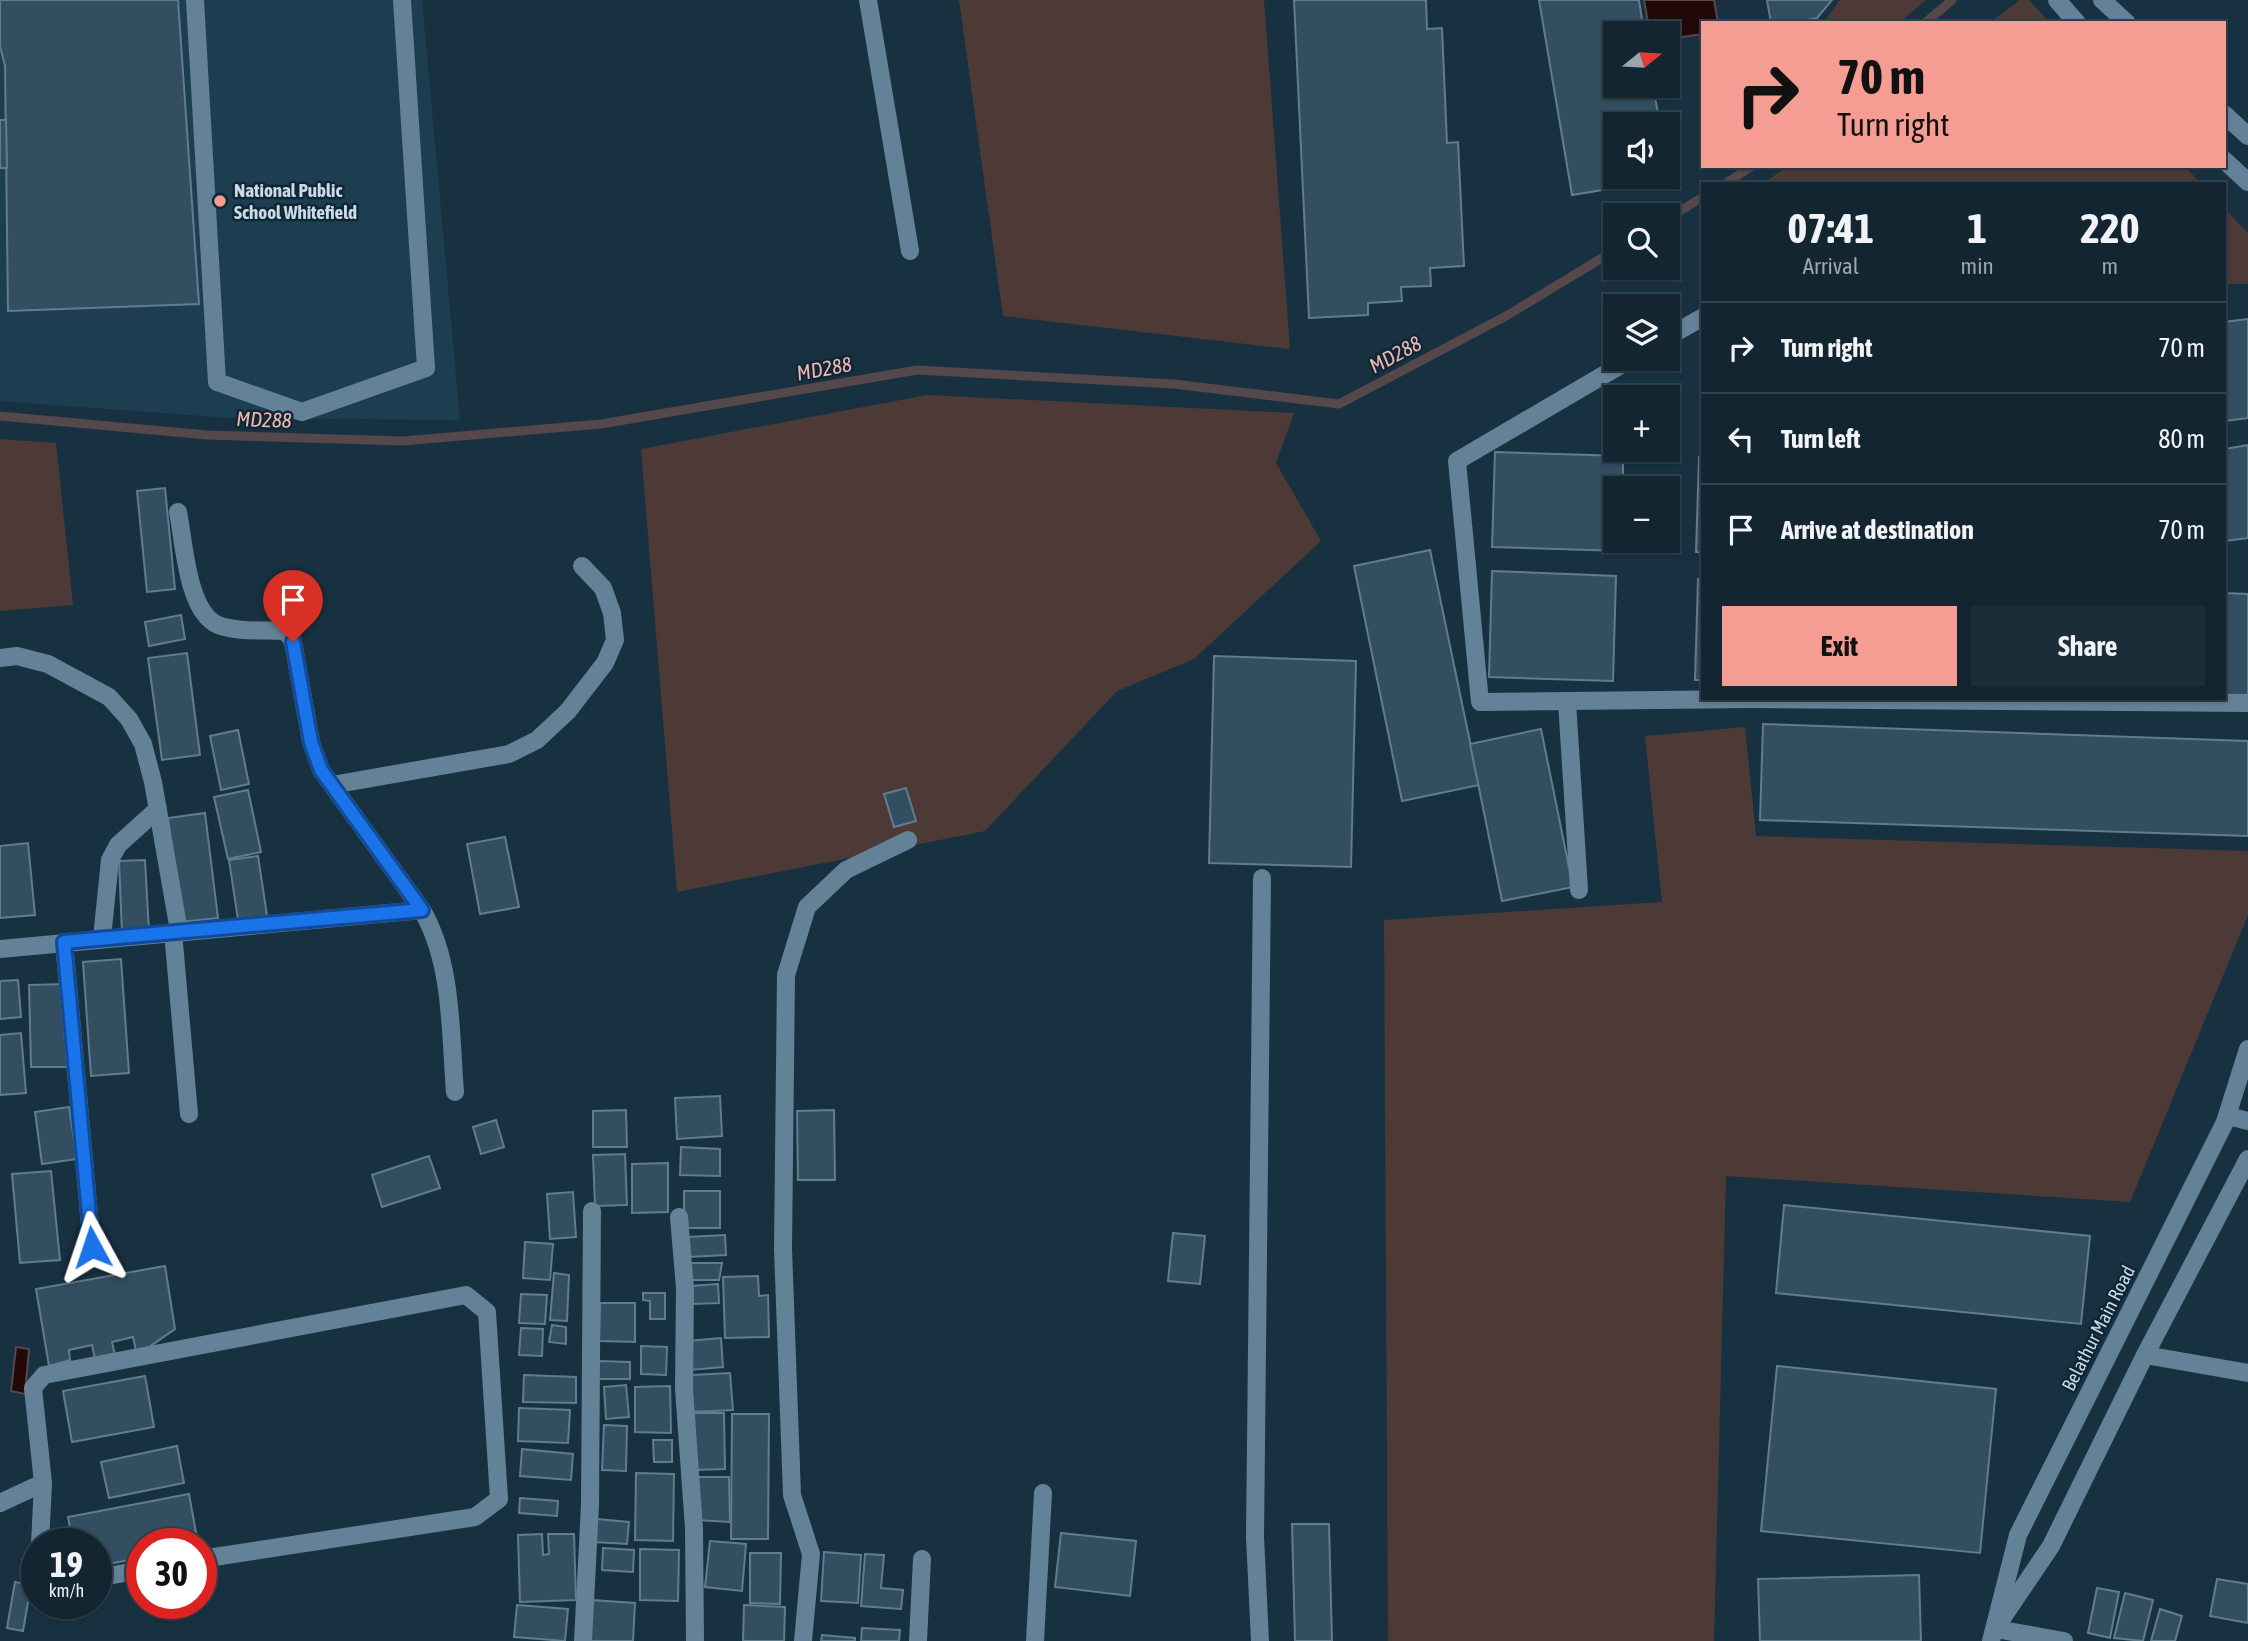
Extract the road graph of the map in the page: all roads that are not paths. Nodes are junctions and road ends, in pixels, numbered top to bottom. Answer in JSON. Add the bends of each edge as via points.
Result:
{"nodes":[{"id":1,"x":195,"y":0,"type":"edge"},
{"id":2,"x":402,"y":0,"type":"edge"},
{"id":3,"x":869,"y":0,"type":"edge"},
{"id":4,"x":2057,"y":0,"type":"edge"},
{"id":5,"x":2102,"y":0,"type":"edge"},
{"id":6,"x":2075,"y":21,"type":"edge"},
{"id":7,"x":2125,"y":21,"type":"edge"},
{"id":8,"x":2226,"y":116,"type":"edge"},
{"id":9,"x":2248,"y":136,"type":"edge"},
{"id":10,"x":2226,"y":162,"type":"edge"},
{"id":11,"x":2248,"y":182,"type":"edge"},
{"id":12,"x":910,"y":251,"type":"dead end"},
{"id":13,"x":1701,"y":318,"type":"edge"},
{"id":14,"x":1680,"y":330,"type":"edge"},
{"id":15,"x":1611,"y":371,"type":"edge"},
{"id":16,"x":178,"y":512,"type":"dead end"},
{"id":17,"x":582,"y":566,"type":"dead end"},
{"id":18,"x":0,"y":658,"type":"edge"},
{"id":19,"x":1738,"y":700,"type":"edge"},
{"id":20,"x":1930,"y":700,"type":"edge"},
{"id":21,"x":1567,"y":702,"type":"junction"},
{"id":22,"x":2248,"y":703,"type":"edge"},
{"id":23,"x":332,"y":785,"type":"junction"},
{"id":24,"x":158,"y":809,"type":"junction"},
{"id":25,"x":908,"y":839,"type":"dead end"},
{"id":26,"x":1262,"y":878,"type":"dead end"},
{"id":27,"x":1579,"y":890,"type":"dead end"},
{"id":28,"x":422,"y":910,"type":"junction"},
{"id":29,"x":176,"y":932,"type":"junction"},
{"id":30,"x":102,"y":938,"type":"junction"},
{"id":31,"x":64,"y":942,"type":"junction"},
{"id":32,"x":0,"y":948,"type":"edge"},
{"id":33,"x":2248,"y":1049,"type":"edge"},
{"id":34,"x":455,"y":1092,"type":"dead end"},
{"id":35,"x":189,"y":1114,"type":"dead end"},
{"id":36,"x":2228,"y":1115,"type":"junction"},
{"id":37,"x":2248,"y":1121,"type":"edge"},
{"id":38,"x":2248,"y":1159,"type":"edge"},
{"id":39,"x":592,"y":1211,"type":"dead end"},
{"id":40,"x":679,"y":1217,"type":"dead end"},
{"id":41,"x":92,"y":1247,"type":"dead end"},
{"id":42,"x":2144,"y":1355,"type":"junction"},
{"id":43,"x":2248,"y":1373,"type":"edge"},
{"id":44,"x":43,"y":1483,"type":"junction"},
{"id":45,"x":1043,"y":1493,"type":"dead end"},
{"id":46,"x":0,"y":1503,"type":"edge"},
{"id":47,"x":41,"y":1528,"type":"edge"},
{"id":48,"x":217,"y":1557,"type":"edge"},
{"id":49,"x":922,"y":1559,"type":"dead end"},
{"id":50,"x":1993,"y":1635,"type":"edge"},
{"id":51,"x":583,"y":1641,"type":"edge"},
{"id":52,"x":695,"y":1641,"type":"edge"},
{"id":53,"x":803,"y":1641,"type":"edge"},
{"id":54,"x":918,"y":1641,"type":"edge"},
{"id":55,"x":1035,"y":1641,"type":"edge"},
{"id":56,"x":1260,"y":1641,"type":"edge"},
{"id":57,"x":2064,"y":1641,"type":"edge"}],
"edges":[{"from":1,"to":2,"type":"street","via":[[218,382],[302,412],[426,368]]},
{"from":3,"to":12,"type":"street"},
{"from":4,"to":6,"type":"street"},
{"from":5,"to":7,"type":"street"},
{"from":8,"to":9,"type":"street"},
{"from":10,"to":11,"type":"street"},
{"from":13,"to":14,"type":"street"},
{"from":15,"to":21,"type":"street","via":[[1457,461],[1480,702]]},
{"from":16,"to":23,"type":"street","via":[[195,598],[205,617],[219,625],[283,631],[293,642],[311,742]]},
{"from":17,"to":23,"type":"street","via":[[603,588],[615,640],[605,663],[568,711],[537,740],[509,754]]},
{"from":18,"to":24,"type":"street","via":[[17,656],[48,664],[109,697],[143,744]]},
{"from":19,"to":21,"type":"street"},
{"from":20,"to":22,"type":"street"},
{"from":21,"to":27,"type":"street"},
{"from":23,"to":28,"type":"street"},
{"from":24,"to":29,"type":"street"},
{"from":24,"to":30,"type":"street","via":[[118,845],[110,860]]},
{"from":25,"to":53,"type":"street","via":[[846,870],[807,907],[786,975],[783,1249],[792,1495],[811,1554]]},
{"from":26,"to":56,"type":"street","via":[[1255,1537]]},
{"from":28,"to":29,"type":"street"},
{"from":28,"to":34,"type":"street","via":[[434,931],[446,976]]},
{"from":29,"to":30,"type":"street"},
{"from":29,"to":35,"type":"street"},
{"from":30,"to":31,"type":"street"},
{"from":31,"to":32,"type":"street"},
{"from":31,"to":41,"type":"street"},
{"from":33,"to":36,"type":"street","name":"Belathur Main Road"},
{"from":36,"to":37,"type":"street"},
{"from":36,"to":50,"type":"street","name":"Belathur Main Road","via":[[2018,1535]]},
{"from":38,"to":42,"type":"street"},
{"from":39,"to":51,"type":"street","via":[[590,1505]]},
{"from":40,"to":52,"type":"street"},
{"from":42,"to":43,"type":"street"},
{"from":42,"to":50,"type":"street","via":[[2051,1546]]},
{"from":44,"to":46,"type":"street"},
{"from":44,"to":47,"type":"street"},
{"from":44,"to":48,"type":"street","via":[[33,1388],[44,1375],[466,1295],[487,1312],[499,1500],[475,1517]]},
{"from":45,"to":55,"type":"street"},
{"from":49,"to":54,"type":"street"},
{"from":50,"to":57,"type":"street"}]}
